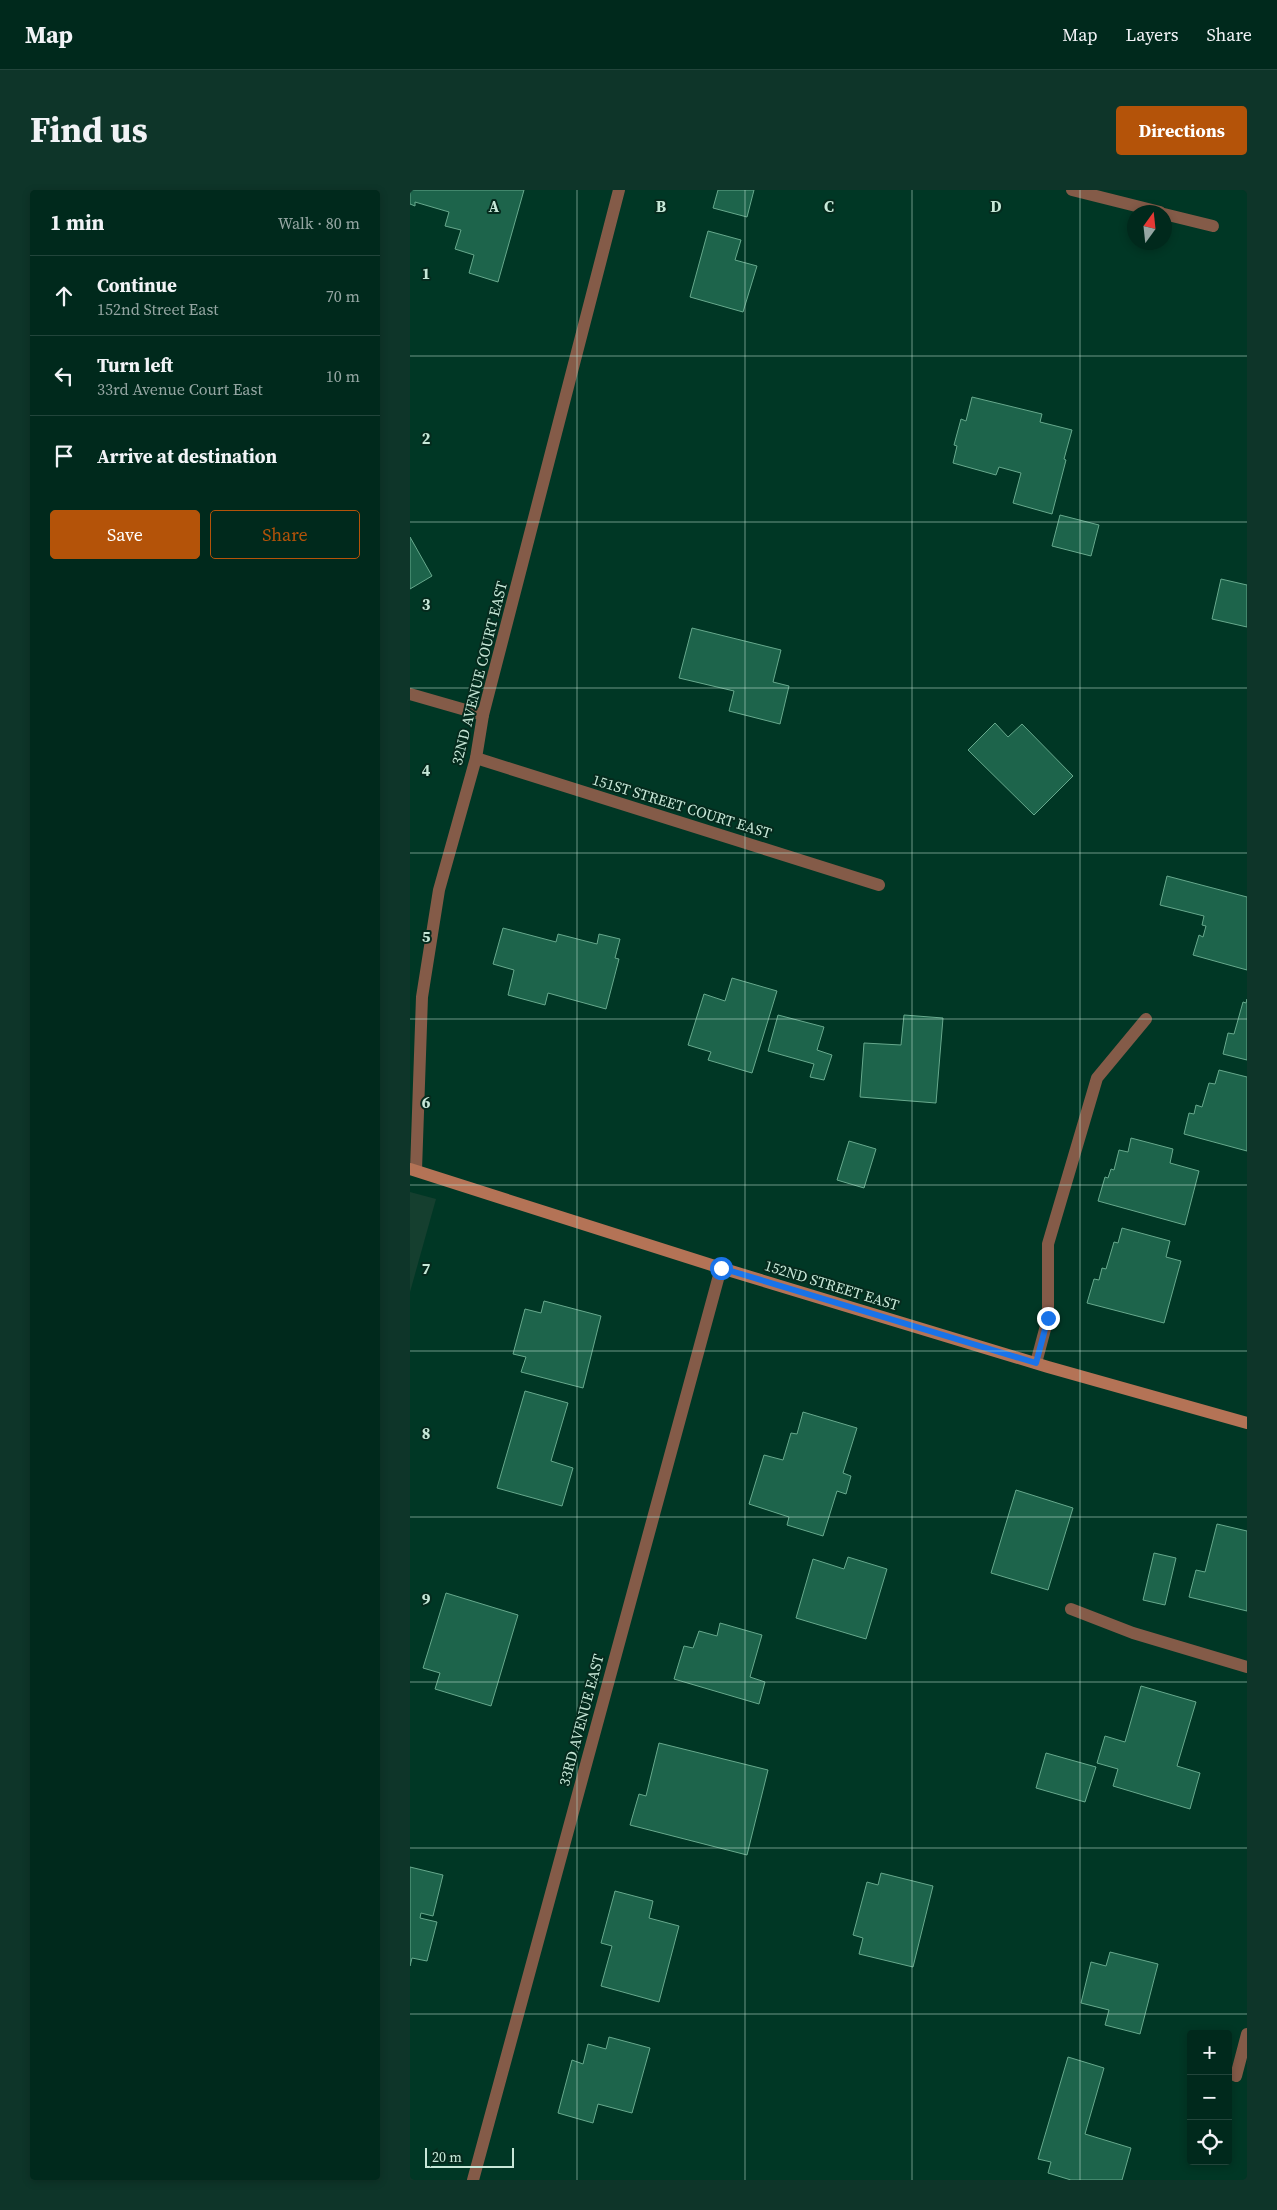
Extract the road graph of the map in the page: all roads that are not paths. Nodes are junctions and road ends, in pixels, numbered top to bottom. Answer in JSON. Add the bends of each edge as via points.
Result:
{"nodes":[{"id":1,"x":620,"y":190,"type":"edge"},
{"id":2,"x":1072,"y":190,"type":"edge"},
{"id":3,"x":1132,"y":205,"type":"edge"},
{"id":4,"x":1172,"y":216,"type":"edge"},
{"id":5,"x":1213,"y":226,"type":"dead end"},
{"id":6,"x":410,"y":694,"type":"edge"},
{"id":7,"x":483,"y":715,"type":"junction"},
{"id":8,"x":476,"y":758,"type":"junction"},
{"id":9,"x":879,"y":885,"type":"dead end"},
{"id":10,"x":1146,"y":1020,"type":"dead end"},
{"id":11,"x":413,"y":1169,"type":"edge"},
{"id":12,"x":721,"y":1268,"type":"junction"},
{"id":13,"x":1036,"y":1363,"type":"junction"},
{"id":14,"x":1247,"y":1423,"type":"edge"},
{"id":15,"x":1071,"y":1609,"type":"dead end"},
{"id":16,"x":1247,"y":1667,"type":"edge"},
{"id":17,"x":1247,"y":2034,"type":"edge"},
{"id":18,"x":1236,"y":2076,"type":"dead end"},
{"id":19,"x":473,"y":2180,"type":"edge"}],
"edges":[{"from":1,"to":7,"type":"street","name":"32ND AVENUE COURT EAST"},
{"from":2,"to":3,"type":"street"},
{"from":4,"to":5,"type":"street"},
{"from":6,"to":7,"type":"street"},
{"from":7,"to":8,"type":"street","name":"32ND AVENUE COURT EAST"},
{"from":8,"to":9,"type":"street","name":"151ST STREET COURT EAST"},
{"from":8,"to":11,"type":"street","name":"32ND AVENUE COURT EAST","via":[[439,890],[422,997]]},
{"from":10,"to":13,"type":"street","via":[[1097,1078],[1048,1244],[1048,1318]]},
{"from":11,"to":12,"type":"main road","name":"152ND STREET EAST"},
{"from":12,"to":13,"type":"main road","name":"152ND STREET EAST"},
{"from":12,"to":19,"type":"street","name":"33RD AVENUE EAST"},
{"from":13,"to":14,"type":"main road","name":"152ND STREET EAST"},
{"from":15,"to":16,"type":"street","via":[[1133,1633]]},
{"from":17,"to":18,"type":"street"}]}
